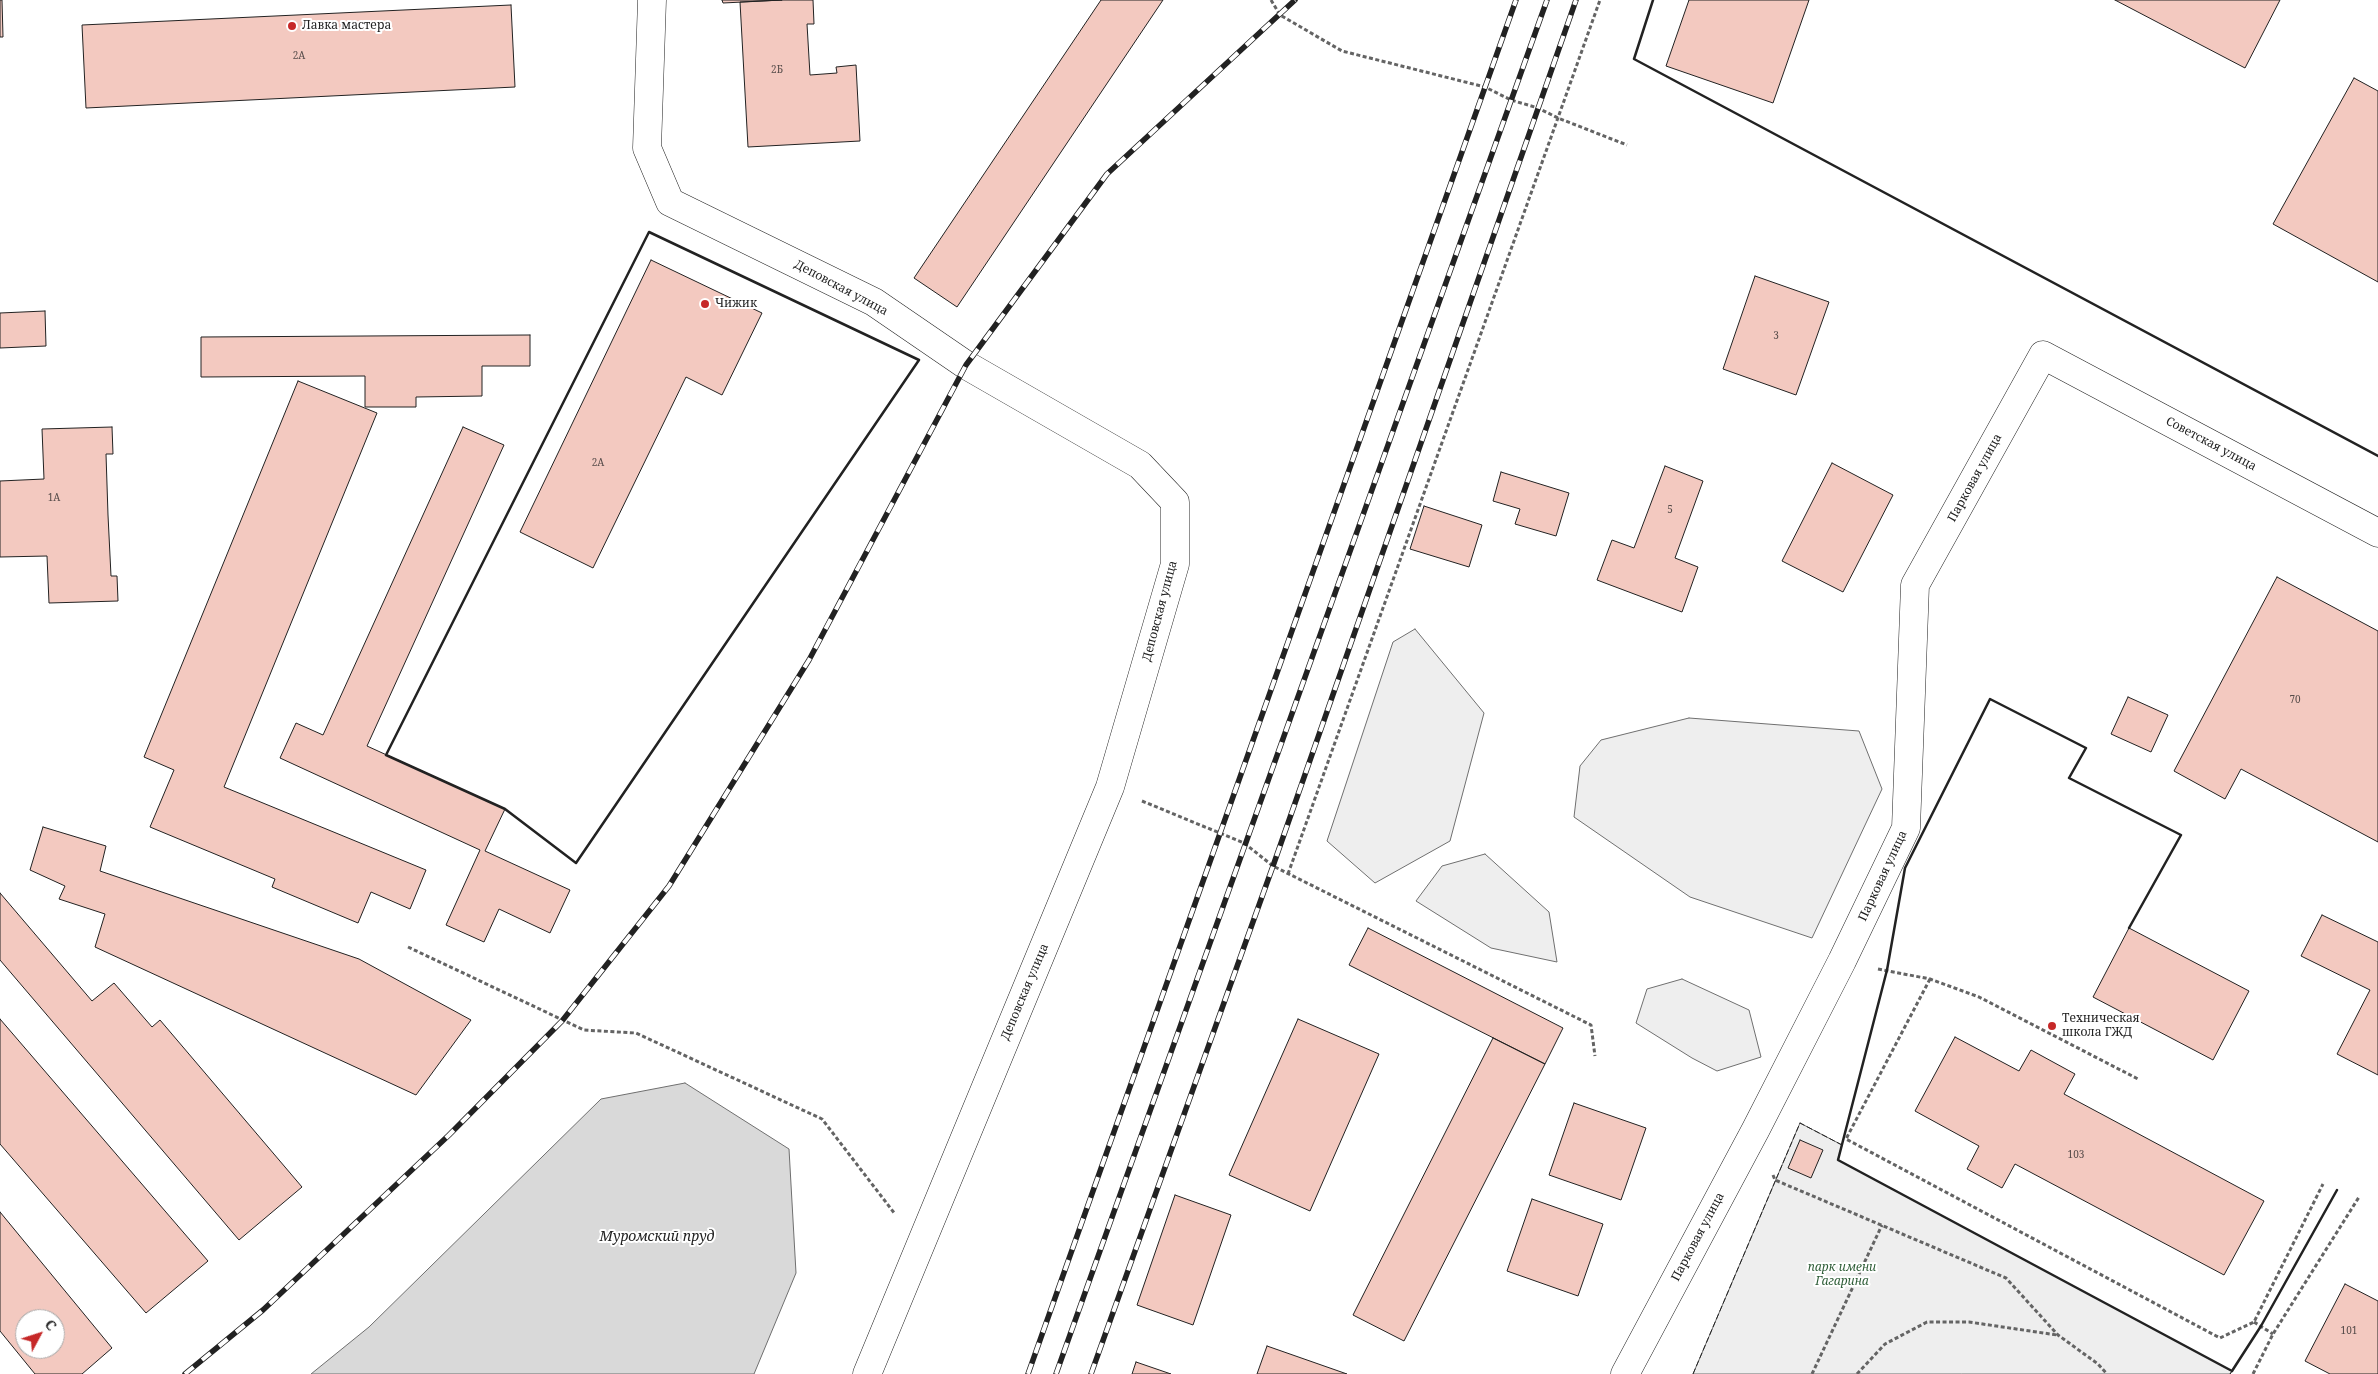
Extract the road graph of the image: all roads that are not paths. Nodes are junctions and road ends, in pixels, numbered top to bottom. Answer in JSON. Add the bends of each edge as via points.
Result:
{"nodes":[{"id":1,"x":652,"y":0,"type":"edge"},
{"id":2,"x":2043,"y":355,"type":"joint"},
{"id":3,"x":2378,"y":533,"type":"edge"},
{"id":4,"x":867,"y":1374,"type":"edge"},
{"id":5,"x":1625,"y":1374,"type":"edge"}],
"edges":[{"from":1,"to":4,"type":"street","name":"Деповская улица","via":[[647,148],[670,202],[874,302],[966,365],[1140,465],[1175,502],[1175,564],[1110,787]]},
{"from":2,"to":3,"type":"street","name":"Советская улица"},
{"from":2,"to":5,"type":"street","name":"Парковая улица","via":[[1915,585],[1906,828],[1842,962]]}]}
